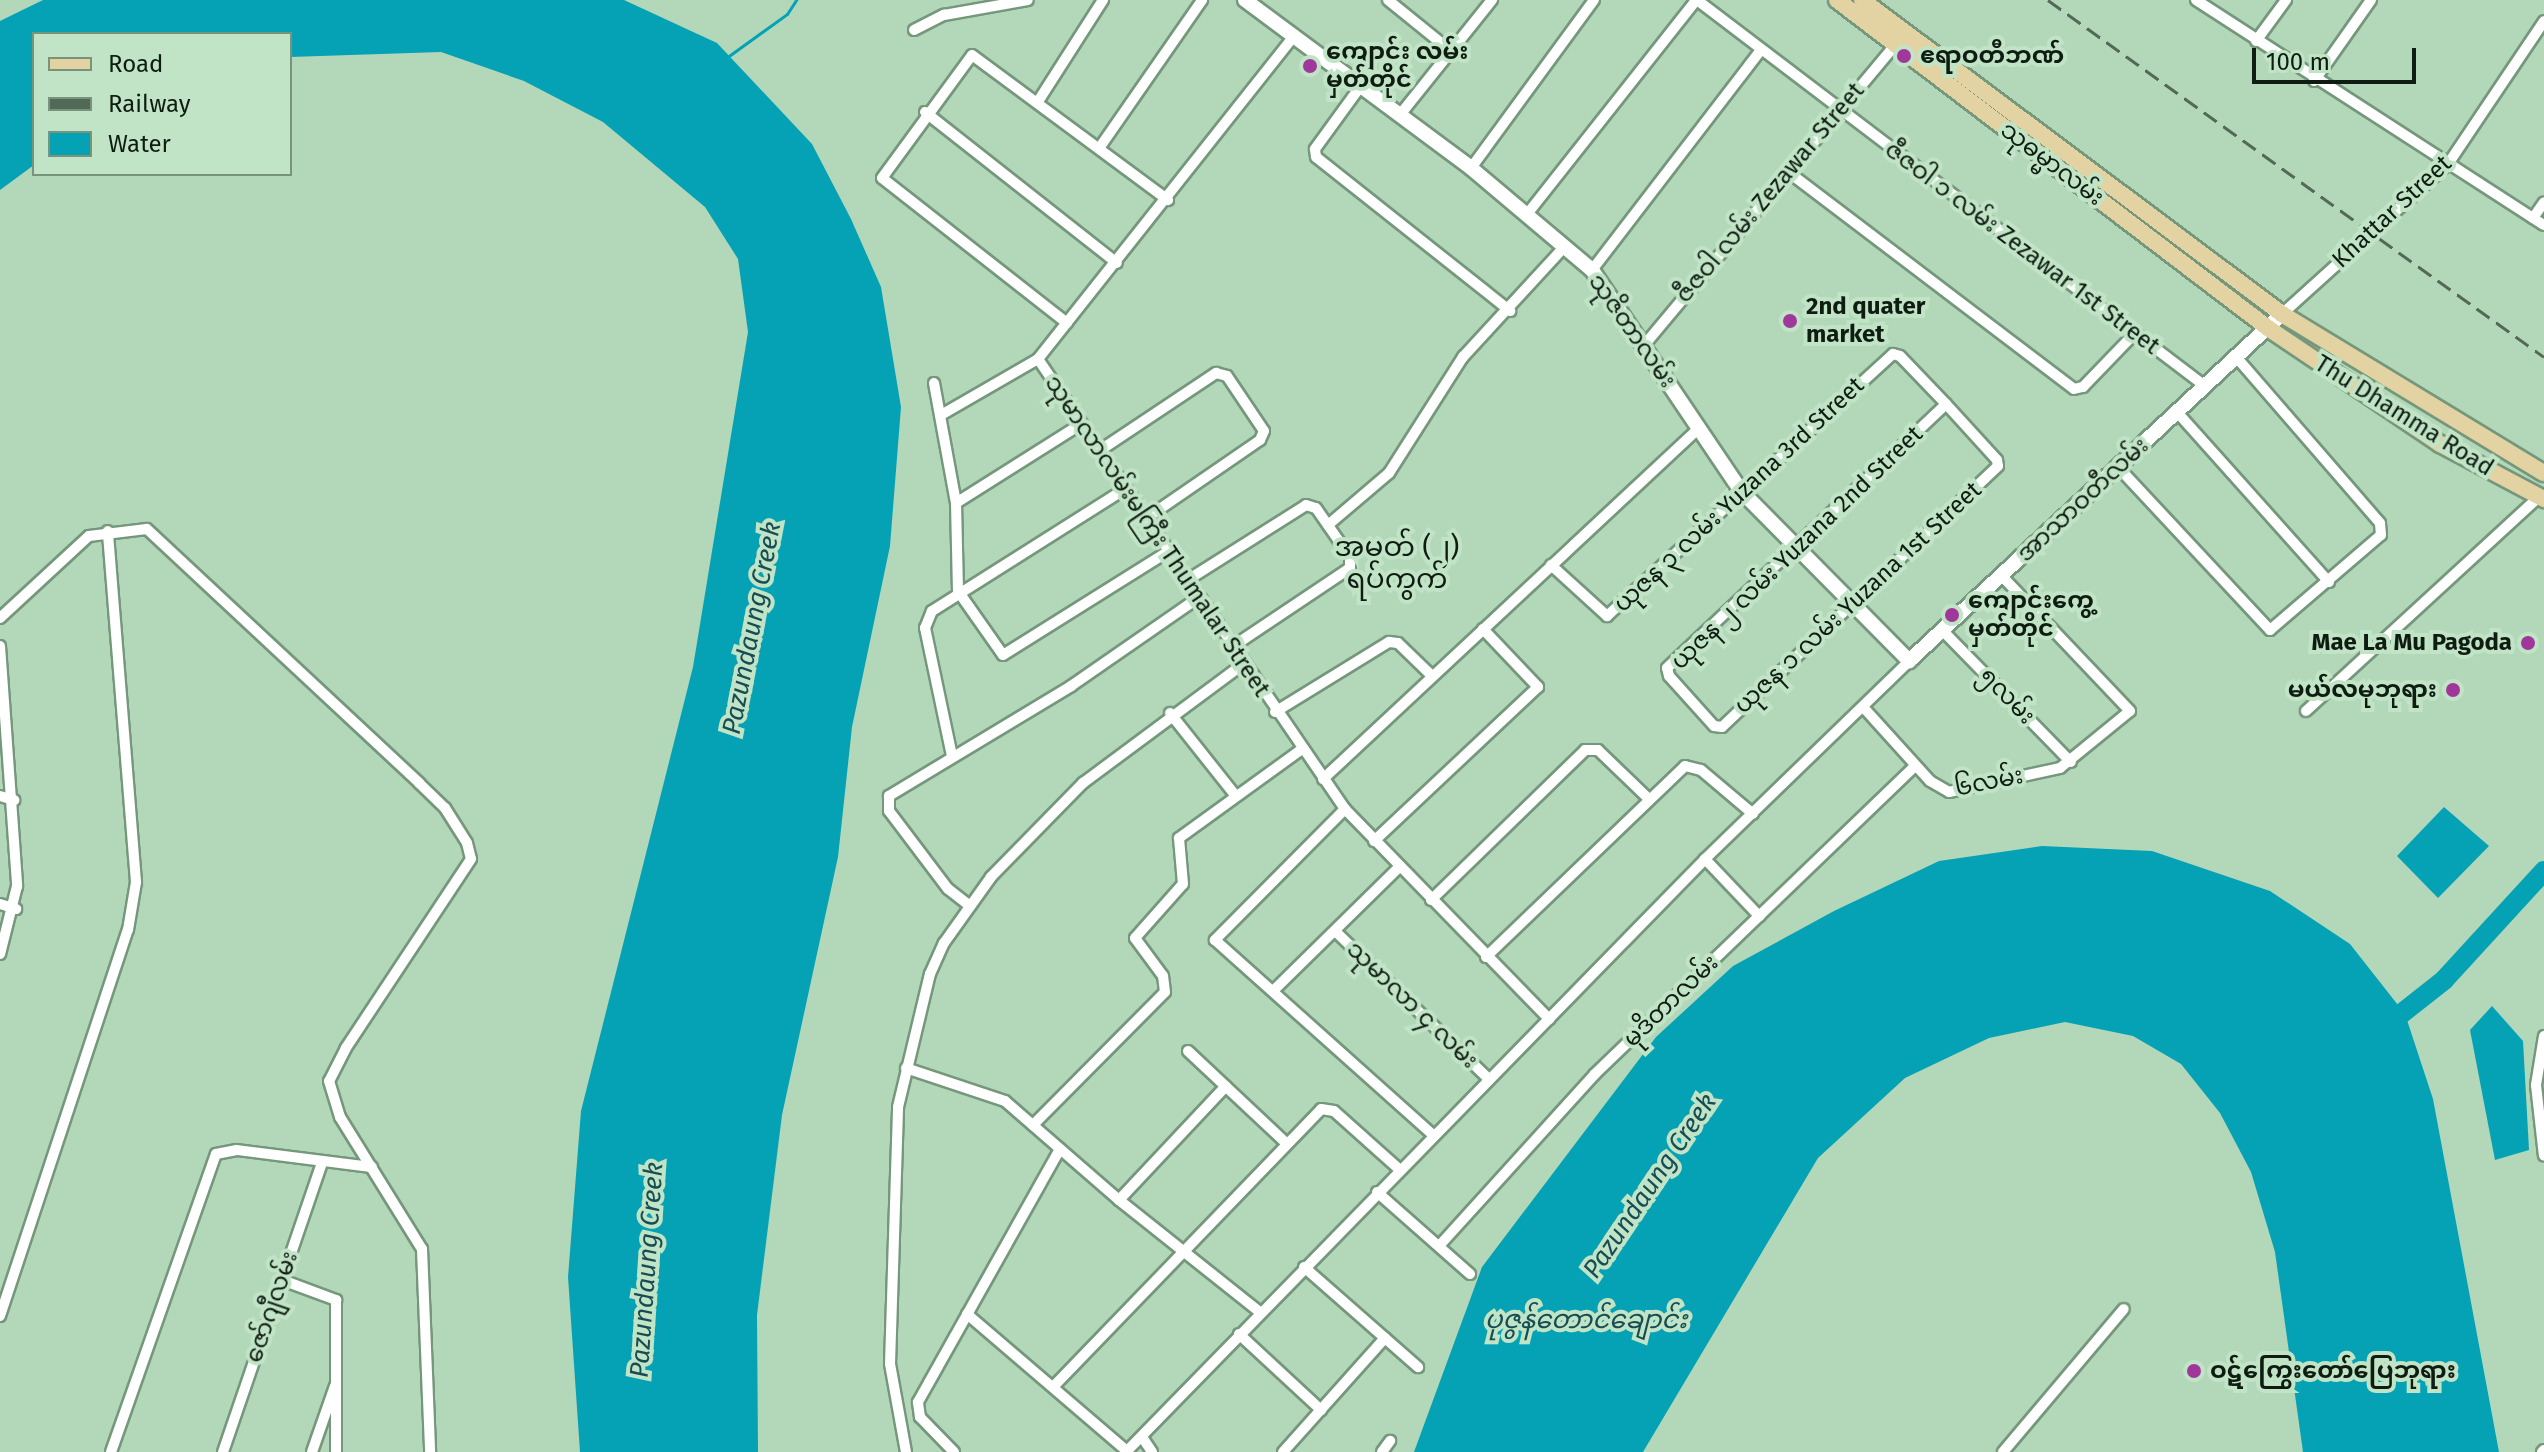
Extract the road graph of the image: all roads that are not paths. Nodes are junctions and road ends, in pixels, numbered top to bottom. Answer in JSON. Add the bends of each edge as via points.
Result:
{"nodes":[{"id":1,"x":1028,"y":0,"type":"edge"},
{"id":2,"x":1103,"y":0,"type":"edge"},
{"id":3,"x":1202,"y":0,"type":"edge"},
{"id":4,"x":1388,"y":0,"type":"edge"},
{"id":5,"x":1492,"y":0,"type":"edge"},
{"id":6,"x":1594,"y":0,"type":"edge"},
{"id":7,"x":1696,"y":0,"type":"edge"},
{"id":8,"x":1837,"y":0,"type":"edge"},
{"id":9,"x":1862,"y":0,"type":"edge"},
{"id":10,"x":2197,"y":0,"type":"edge"},
{"id":11,"x":2286,"y":0,"type":"edge"},
{"id":12,"x":2371,"y":0,"type":"edge"},
{"id":13,"x":1249,"y":1,"type":"edge"},
{"id":14,"x":2544,"y":21,"type":"edge"},
{"id":15,"x":914,"y":30,"type":"dead end"},
{"id":16,"x":1294,"y":36,"type":"junction"},
{"id":17,"x":2256,"y":41,"type":"junction"},
{"id":18,"x":1896,"y":44,"type":"junction"},
{"id":19,"x":1761,"y":50,"type":"junction"},
{"id":20,"x":1451,"y":51,"type":"junction"},
{"id":21,"x":2314,"y":81,"type":"junction"},
{"id":22,"x":1360,"y":87,"type":"junction"},
{"id":23,"x":1039,"y":100,"type":"junction"},
{"id":24,"x":1838,"y":110,"type":"junction"},
{"id":25,"x":925,"y":112,"type":"junction"},
{"id":26,"x":1399,"y":116,"type":"junction"},
{"id":27,"x":1100,"y":147,"type":"junction"},
{"id":28,"x":2448,"y":164,"type":"junction"},
{"id":29,"x":1471,"y":168,"type":"junction"},
{"id":30,"x":1787,"y":171,"type":"junction"},
{"id":31,"x":1168,"y":200,"type":"junction"},
{"id":32,"x":2544,"y":202,"type":"edge"},
{"id":33,"x":1528,"y":213,"type":"junction"},
{"id":34,"x":2533,"y":218,"type":"junction"},
{"id":35,"x":2544,"y":225,"type":"edge"},
{"id":36,"x":1565,"y":246,"type":"junction"},
{"id":37,"x":1117,"y":263,"type":"junction"},
{"id":38,"x":1592,"y":270,"type":"junction"},
{"id":39,"x":1510,"y":311,"type":"junction"},
{"id":40,"x":2282,"y":314,"type":"junction"},
{"id":41,"x":1067,"y":323,"type":"junction"},
{"id":42,"x":2268,"y":328,"type":"junction"},
{"id":43,"x":2135,"y":333,"type":"junction"},
{"id":44,"x":1646,"y":343,"type":"junction"},
{"id":45,"x":2236,"y":357,"type":"junction"},
{"id":46,"x":1038,"y":359,"type":"junction"},
{"id":47,"x":934,"y":383,"type":"dead end"},
{"id":48,"x":2205,"y":386,"type":"junction"},
{"id":49,"x":1946,"y":404,"type":"junction"},
{"id":50,"x":2177,"y":412,"type":"junction"},
{"id":51,"x":941,"y":415,"type":"junction"},
{"id":52,"x":1081,"y":424,"type":"junction"},
{"id":53,"x":1697,"y":430,"type":"junction"},
{"id":54,"x":1099,"y":451,"type":"junction"},
{"id":55,"x":2118,"y":467,"type":"junction"},
{"id":56,"x":2544,"y":473,"type":"edge"},
{"id":57,"x":1125,"y":489,"type":"junction"},
{"id":58,"x":1742,"y":492,"type":"junction"},
{"id":59,"x":2542,"y":498,"type":"edge"},
{"id":60,"x":956,"y":503,"type":"junction"},
{"id":61,"x":1145,"y":519,"type":"junction"},
{"id":62,"x":1328,"y":525,"type":"junction"},
{"id":63,"x":108,"y":531,"type":"junction"},
{"id":64,"x":1795,"y":549,"type":"junction"},
{"id":65,"x":1167,"y":552,"type":"junction"},
{"id":66,"x":1551,"y":565,"type":"junction"},
{"id":67,"x":2002,"y":576,"type":"junction"},
{"id":68,"x":1186,"y":581,"type":"junction"},
{"id":69,"x":2329,"y":582,"type":"junction"},
{"id":70,"x":958,"y":591,"type":"junction"},
{"id":71,"x":1198,"y":598,"type":"junction"},
{"id":72,"x":1850,"y":605,"type":"junction"},
{"id":73,"x":0,"y":618,"type":"edge"},
{"id":74,"x":1483,"y":629,"type":"junction"},
{"id":75,"x":1943,"y":631,"type":"junction"},
{"id":76,"x":0,"y":646,"type":"edge"},
{"id":77,"x":1232,"y":647,"type":"junction"},
{"id":78,"x":1909,"y":661,"type":"junction"},
{"id":79,"x":1243,"y":664,"type":"junction"},
{"id":80,"x":1432,"y":676,"type":"junction"},
{"id":81,"x":1864,"y":708,"type":"junction"},
{"id":82,"x":2306,"y":711,"type":"dead end"},
{"id":83,"x":1275,"y":712,"type":"junction"},
{"id":84,"x":1170,"y":713,"type":"junction"},
{"id":85,"x":1717,"y":728,"type":"joint"},
{"id":86,"x":1302,"y":749,"type":"junction"},
{"id":87,"x":952,"y":756,"type":"junction"},
{"id":88,"x":2071,"y":762,"type":"junction"},
{"id":89,"x":1915,"y":766,"type":"junction"},
{"id":90,"x":1323,"y":779,"type":"junction"},
{"id":91,"x":1235,"y":795,"type":"junction"},
{"id":92,"x":0,"y":796,"type":"edge"},
{"id":93,"x":1649,"y":799,"type":"junction"},
{"id":94,"x":14,"y":800,"type":"junction"},
{"id":95,"x":1345,"y":809,"type":"junction"},
{"id":96,"x":1753,"y":814,"type":"junction"},
{"id":97,"x":1374,"y":841,"type":"junction"},
{"id":98,"x":1705,"y":859,"type":"junction"},
{"id":99,"x":1399,"y":867,"type":"junction"},
{"id":100,"x":1431,"y":900,"type":"junction"},
{"id":101,"x":0,"y":904,"type":"edge"},
{"id":102,"x":970,"y":906,"type":"junction"},
{"id":103,"x":16,"y":909,"type":"junction"},
{"id":104,"x":1759,"y":916,"type":"junction"},
{"id":105,"x":1335,"y":931,"type":"junction"},
{"id":106,"x":0,"y":954,"type":"edge"},
{"id":107,"x":1486,"y":957,"type":"junction"},
{"id":108,"x":1274,"y":990,"type":"junction"},
{"id":109,"x":1549,"y":1019,"type":"junction"},
{"id":110,"x":2544,"y":1036,"type":"edge"},
{"id":111,"x":1188,"y":1051,"type":"dead end"},
{"id":112,"x":906,"y":1068,"type":"junction"},
{"id":113,"x":1489,"y":1079,"type":"junction"},
{"id":114,"x":1226,"y":1086,"type":"junction"},
{"id":115,"x":1033,"y":1125,"type":"junction"},
{"id":116,"x":1433,"y":1135,"type":"junction"},
{"id":117,"x":1286,"y":1143,"type":"junction"},
{"id":118,"x":1060,"y":1149,"type":"junction"},
{"id":119,"x":2543,"y":1149,"type":"edge"},
{"id":120,"x":322,"y":1163,"type":"junction"},
{"id":121,"x":372,"y":1167,"type":"junction"},
{"id":122,"x":1400,"y":1170,"type":"junction"},
{"id":123,"x":1377,"y":1192,"type":"junction"},
{"id":124,"x":1119,"y":1200,"type":"junction"},
{"id":125,"x":1439,"y":1246,"type":"junction"},
{"id":126,"x":1184,"y":1252,"type":"junction"},
{"id":127,"x":1304,"y":1267,"type":"junction"},
{"id":128,"x":1470,"y":1274,"type":"dead end"},
{"id":129,"x":282,"y":1280,"type":"junction"},
{"id":130,"x":2124,"y":1309,"type":"dead end"},
{"id":131,"x":1260,"y":1312,"type":"junction"},
{"id":132,"x":967,"y":1314,"type":"junction"},
{"id":133,"x":0,"y":1316,"type":"edge"},
{"id":134,"x":1239,"y":1334,"type":"junction"},
{"id":135,"x":1385,"y":1338,"type":"junction"},
{"id":136,"x":1418,"y":1367,"type":"dead end"},
{"id":137,"x":338,"y":1376,"type":"junction"},
{"id":138,"x":1053,"y":1387,"type":"junction"},
{"id":139,"x":1321,"y":1410,"type":"junction"},
{"id":140,"x":1142,"y":1437,"type":"junction"},
{"id":141,"x":1390,"y":1441,"type":"dead end"},
{"id":142,"x":111,"y":1452,"type":"edge"},
{"id":143,"x":223,"y":1452,"type":"edge"},
{"id":144,"x":312,"y":1452,"type":"edge"},
{"id":145,"x":336,"y":1452,"type":"edge"},
{"id":146,"x":430,"y":1452,"type":"edge"},
{"id":147,"x":906,"y":1452,"type":"edge"},
{"id":148,"x":954,"y":1452,"type":"edge"},
{"id":149,"x":1126,"y":1452,"type":"edge"},
{"id":150,"x":1152,"y":1452,"type":"edge"},
{"id":151,"x":1283,"y":1452,"type":"edge"},
{"id":152,"x":1382,"y":1452,"type":"edge"},
{"id":153,"x":2003,"y":1452,"type":"edge"}],
"edges":[{"from":1,"to":15,"type":"street","via":[[944,15]]},
{"from":2,"to":23,"type":"street"},
{"from":3,"to":27,"type":"street"},
{"from":4,"to":20,"type":"street"},
{"from":5,"to":20,"type":"street"},
{"from":6,"to":29,"type":"street"},
{"from":7,"to":19,"type":"street","name":"ဇီဇဝါ ၁ လမ်း Zezawar 1st Street"},
{"from":7,"to":33,"type":"street"},
{"from":8,"to":18,"type":"main road","name":"သုဓမ္မာလမ်း"},
{"from":9,"to":40,"type":"main road","name":"သုဓမ္မာလမ်း"},
{"from":10,"to":17,"type":"street"},
{"from":11,"to":17,"type":"street"},
{"from":12,"to":21,"type":"street"},
{"from":13,"to":16,"type":"main road","name":"သုဇိတာလမ်း"},
{"from":14,"to":28,"type":"street","name":"Khattar Street"},
{"from":16,"to":22,"type":"main road","name":"သုဇိတာလမ်း"},
{"from":16,"to":31,"type":"street","name":"သုမာလာလမ်းမကြီး Thumalar Street"},
{"from":17,"to":21,"type":"street"},
{"from":18,"to":24,"type":"street","name":"ဇီဇဝါ လမ်း Zezawar Street"},
{"from":18,"to":42,"type":"main road","name":"သုဓမ္မာလမ်း"},
{"from":19,"to":24,"type":"street","name":"ဇီဇဝါ ၁ လမ်း Zezawar 1st Street"},
{"from":19,"to":38,"type":"street"},
{"from":20,"to":26,"type":"street"},
{"from":21,"to":28,"type":"street"},
{"from":22,"to":26,"type":"main road","name":"သုဇိတာလမ်း"},
{"from":22,"to":39,"type":"street","via":[[1315,149],[1316,157]]},
{"from":23,"to":25,"type":"street","via":[[976,53]]},
{"from":23,"to":27,"type":"street"},
{"from":24,"to":30,"type":"street","name":"ဇီဇဝါ လမ်း Zezawar Street"},
{"from":24,"to":43,"type":"street","name":"ဇီဇဝါ ၁ လမ်း Zezawar 1st Street"},
{"from":25,"to":37,"type":"street"},
{"from":25,"to":41,"type":"street","via":[[882,178]]},
{"from":26,"to":29,"type":"main road","name":"သုဇိတာလမ်း"},
{"from":27,"to":31,"type":"street"},
{"from":28,"to":34,"type":"street"},
{"from":28,"to":40,"type":"street","name":"Khattar Street"},
{"from":29,"to":33,"type":"main road","name":"သုဇိတာလမ်း"},
{"from":30,"to":43,"type":"street","via":[[2079,390]]},
{"from":30,"to":44,"type":"street","name":"ဇီဇဝါ လမ်း Zezawar Street"},
{"from":31,"to":37,"type":"street","name":"သုမာလာလမ်းမကြီး Thumalar Street"},
{"from":32,"to":34,"type":"street"},
{"from":33,"to":36,"type":"main road","name":"သုဇိတာလမ်း"},
{"from":34,"to":35,"type":"street"},
{"from":36,"to":38,"type":"main road","name":"သုဇိတာလမ်း"},
{"from":36,"to":39,"type":"street"},
{"from":37,"to":41,"type":"street","name":"သုမာလာလမ်းမကြီး Thumalar Street"},
{"from":38,"to":44,"type":"main road","name":"သုဇိတာလမ်း"},
{"from":39,"to":62,"type":"street","via":[[1463,357],[1389,473]]},
{"from":40,"to":42,"type":"main road","name":"အာသာဝတီလမ်း"},
{"from":40,"to":56,"type":"main road","name":"Thu Dhamma Road"},
{"from":41,"to":46,"type":"street","name":"သုမာလာလမ်းမကြီး Thumalar Street"},
{"from":42,"to":45,"type":"main road","name":"အာသာဝတီလမ်း"},
{"from":42,"to":59,"type":"main road","name":"Thu Dhamma Road","via":[[2440,444]]},
{"from":43,"to":48,"type":"street","name":"ဇီဇဝါ ၁ လမ်း Zezawar 1st Street"},
{"from":44,"to":53,"type":"main road","name":"သုဇိတာလမ်း"},
{"from":45,"to":48,"type":"main road","name":"အာသာဝတီလမ်း"},
{"from":45,"to":69,"type":"street","via":[[2384,529]]},
{"from":46,"to":51,"type":"street"},
{"from":46,"to":52,"type":"street","name":"သုမာလာလမ်းမကြီး Thumalar Street"},
{"from":47,"to":51,"type":"street"},
{"from":48,"to":50,"type":"main road","name":"အာသာဝတီလမ်း"},
{"from":49,"to":58,"type":"street","name":"ယုဇန ၃ လမ်း Yuzana 3rd Street","via":[[1893,354]]},
{"from":49,"to":64,"type":"street","name":"ယုဇန ၂ လမ်း Yuzana 2nd Street"},
{"from":49,"to":72,"type":"street","name":"ယုဇန ၁ လမ်း Yuzana 1st Street","via":[[1998,466]]},
{"from":50,"to":55,"type":"main road","name":"အာသာဝတီလမ်း"},
{"from":50,"to":69,"type":"street"},
{"from":51,"to":60,"type":"street"},
{"from":52,"to":54,"type":"street","name":"သုမာလာလမ်းမကြီး Thumalar Street"},
{"from":52,"to":60,"type":"street"},
{"from":53,"to":58,"type":"main road","name":"သုဇိတာလမ်း"},
{"from":53,"to":66,"type":"street"},
{"from":54,"to":57,"type":"street","name":"သုမာလာလမ်းမကြီး Thumalar Street"},
{"from":54,"to":61,"type":"street","via":[[1216,373],[1227,376],[1265,436]]},
{"from":55,"to":67,"type":"main road","name":"အာသာဝတီလမ်း"},
{"from":55,"to":69,"type":"street","via":[[2270,630]]},
{"from":57,"to":61,"type":"street","name":"သုမာလာလမ်းမကြီး Thumalar Street"},
{"from":57,"to":70,"type":"street"},
{"from":58,"to":64,"type":"main road","name":"သုဇိတာလမ်း"},
{"from":58,"to":66,"type":"street","name":"ယုဇန ၃ လမ်း Yuzana 3rd Street","via":[[1607,616]]},
{"from":59,"to":82,"type":"street"},
{"from":60,"to":70,"type":"street"},
{"from":61,"to":65,"type":"street","name":"သုမာလာလမ်းမကြီး Thumalar Street"},
{"from":62,"to":68,"type":"street","via":[[1313,504],[1306,505]]},
{"from":62,"to":77,"type":"street","via":[[1353,563]]},
{"from":63,"to":73,"type":"street","via":[[89,536],[60,559]]},
{"from":63,"to":121,"type":"street","via":[[147,529],[435,798],[462,833],[471,859],[329,1081],[340,1117]]},
{"from":63,"to":133,"type":"street","via":[[136,882],[128,930]]},
{"from":64,"to":72,"type":"main road","name":"သုဇိတာလမ်း"},
{"from":64,"to":85,"type":"street","name":"ယုဇန ၂ လမ်း Yuzana 2nd Street","via":[[1667,668]]},
{"from":65,"to":68,"type":"street","name":"သုမာလာလမ်းမကြီး Thumalar Street"},
{"from":65,"to":70,"type":"street","via":[[1003,655]]},
{"from":66,"to":74,"type":"street"},
{"from":67,"to":75,"type":"main road","name":"အာသာဝတီလမ်း"},
{"from":67,"to":88,"type":"street","name":"၆လမ်း","via":[[2130,711]]},
{"from":68,"to":71,"type":"street","name":"သုမာလာလမ်းမကြီး Thumalar Street"},
{"from":70,"to":87,"type":"street","via":[[932,611],[925,628]]},
{"from":71,"to":77,"type":"street","name":"သုမာလာလမ်းမကြီး Thumalar Street"},
{"from":71,"to":87,"type":"street","via":[[1071,686]]},
{"from":72,"to":78,"type":"main road","name":"သုဇိတာလမ်း"},
{"from":72,"to":85,"type":"street","name":"ယုဇန ၁ လမ်း Yuzana 1st Street"},
{"from":74,"to":80,"type":"street"},
{"from":74,"to":97,"type":"street","via":[[1538,687]]},
{"from":75,"to":78,"type":"main road","name":"အာသာဝတီလမ်း"},
{"from":75,"to":88,"type":"street","name":"၅လမ်း"},
{"from":76,"to":94,"type":"street"},
{"from":77,"to":79,"type":"street","name":"သုမာလာလမ်းမကြီး Thumalar Street"},
{"from":78,"to":81,"type":"street"},
{"from":79,"to":83,"type":"street","name":"သုမာလာလမ်းမကြီး Thumalar Street"},
{"from":79,"to":84,"type":"street"},
{"from":80,"to":83,"type":"street","via":[[1398,643],[1389,642]]},
{"from":80,"to":90,"type":"street"},
{"from":81,"to":89,"type":"street","name":"၆လမ်း"},
{"from":81,"to":96,"type":"street"},
{"from":83,"to":86,"type":"street","name":"သုမာလာလမ်းမကြီး Thumalar Street"},
{"from":84,"to":91,"type":"street"},
{"from":84,"to":102,"type":"street","via":[[1083,783],[991,877]]},
{"from":86,"to":90,"type":"street","name":"သုမာလာလမ်းမကြီး Thumalar Street"},
{"from":86,"to":91,"type":"street"},
{"from":87,"to":102,"type":"street","via":[[886,803],[948,889]]},
{"from":88,"to":89,"type":"street","name":"၆လမ်း","via":[[1949,792]]},
{"from":89,"to":104,"type":"street","name":"မုဒိတာလမ်း"},
{"from":90,"to":95,"type":"street","name":"သုမာလာလမ်းမကြီး Thumalar Street"},
{"from":91,"to":115,"type":"street","via":[[1179,838],[1183,884],[1135,938],[1163,976],[1165,992]]},
{"from":92,"to":94,"type":"street"},
{"from":93,"to":96,"type":"street","via":[[1690,765]]},
{"from":93,"to":100,"type":"street","via":[[1598,750],[1585,750]]},
{"from":93,"to":107,"type":"street"},
{"from":94,"to":103,"type":"street"},
{"from":95,"to":97,"type":"street","name":"သုမာလာလမ်းမကြီး Thumalar Street"},
{"from":95,"to":108,"type":"street","via":[[1215,940]]},
{"from":96,"to":98,"type":"street"},
{"from":97,"to":99,"type":"street","name":"သုမာလာလမ်းမကြီး Thumalar Street"},
{"from":98,"to":104,"type":"street"},
{"from":98,"to":109,"type":"street"},
{"from":99,"to":100,"type":"street","name":"သုမာလာလမ်းမကြီး Thumalar Street"},
{"from":99,"to":105,"type":"street"},
{"from":100,"to":107,"type":"street","name":"သုမာလာလမ်းမကြီး Thumalar Street"},
{"from":101,"to":103,"type":"street"},
{"from":102,"to":112,"type":"street","via":[[930,974]]},
{"from":103,"to":106,"type":"street"},
{"from":104,"to":125,"type":"street","name":"မုဒိတာလမ်း","via":[[1595,1074]]},
{"from":105,"to":108,"type":"street"},
{"from":105,"to":113,"type":"street","name":"သုမာလာ ၄ လမ်း"},
{"from":107,"to":109,"type":"street","name":"သုမာလာလမ်းမကြီး Thumalar Street"},
{"from":108,"to":116,"type":"street"},
{"from":109,"to":113,"type":"street"},
{"from":110,"to":119,"type":"street","via":[[2536,1085]]},
{"from":111,"to":114,"type":"street"},
{"from":112,"to":115,"type":"street","via":[[996,1096]]},
{"from":112,"to":147,"type":"street","via":[[898,1107],[890,1364]]},
{"from":113,"to":116,"type":"street"},
{"from":114,"to":117,"type":"street"},
{"from":114,"to":124,"type":"street"},
{"from":115,"to":118,"type":"street"},
{"from":116,"to":122,"type":"street"},
{"from":117,"to":122,"type":"street","via":[[1328,1107]]},
{"from":117,"to":126,"type":"street"},
{"from":118,"to":124,"type":"street"},
{"from":118,"to":132,"type":"street"},
{"from":120,"to":121,"type":"street"},
{"from":120,"to":129,"type":"street","name":"ဇော်ဂျီလမ်း"},
{"from":120,"to":142,"type":"street","via":[[237,1150],[216,1154]]},
{"from":121,"to":146,"type":"street","via":[[422,1249]]},
{"from":122,"to":123,"type":"street"},
{"from":123,"to":125,"type":"street"},
{"from":123,"to":127,"type":"street"},
{"from":124,"to":126,"type":"street"},
{"from":125,"to":128,"type":"street"},
{"from":126,"to":131,"type":"street"},
{"from":126,"to":138,"type":"street"},
{"from":127,"to":131,"type":"street"},
{"from":127,"to":135,"type":"street"},
{"from":129,"to":137,"type":"street","via":[[336,1300]]},
{"from":129,"to":143,"type":"street","name":"ဇော်ဂျီလမ်း"},
{"from":130,"to":153,"type":"street"},
{"from":131,"to":134,"type":"street"},
{"from":132,"to":138,"type":"street"},
{"from":132,"to":148,"type":"street","via":[[918,1402],[920,1417]]},
{"from":134,"to":139,"type":"street"},
{"from":134,"to":140,"type":"street"},
{"from":135,"to":136,"type":"street"},
{"from":135,"to":139,"type":"street"},
{"from":137,"to":144,"type":"street"},
{"from":137,"to":145,"type":"street"},
{"from":138,"to":149,"type":"street"},
{"from":139,"to":151,"type":"street"},
{"from":140,"to":149,"type":"street"},
{"from":140,"to":150,"type":"street"},
{"from":141,"to":152,"type":"street"}]}
